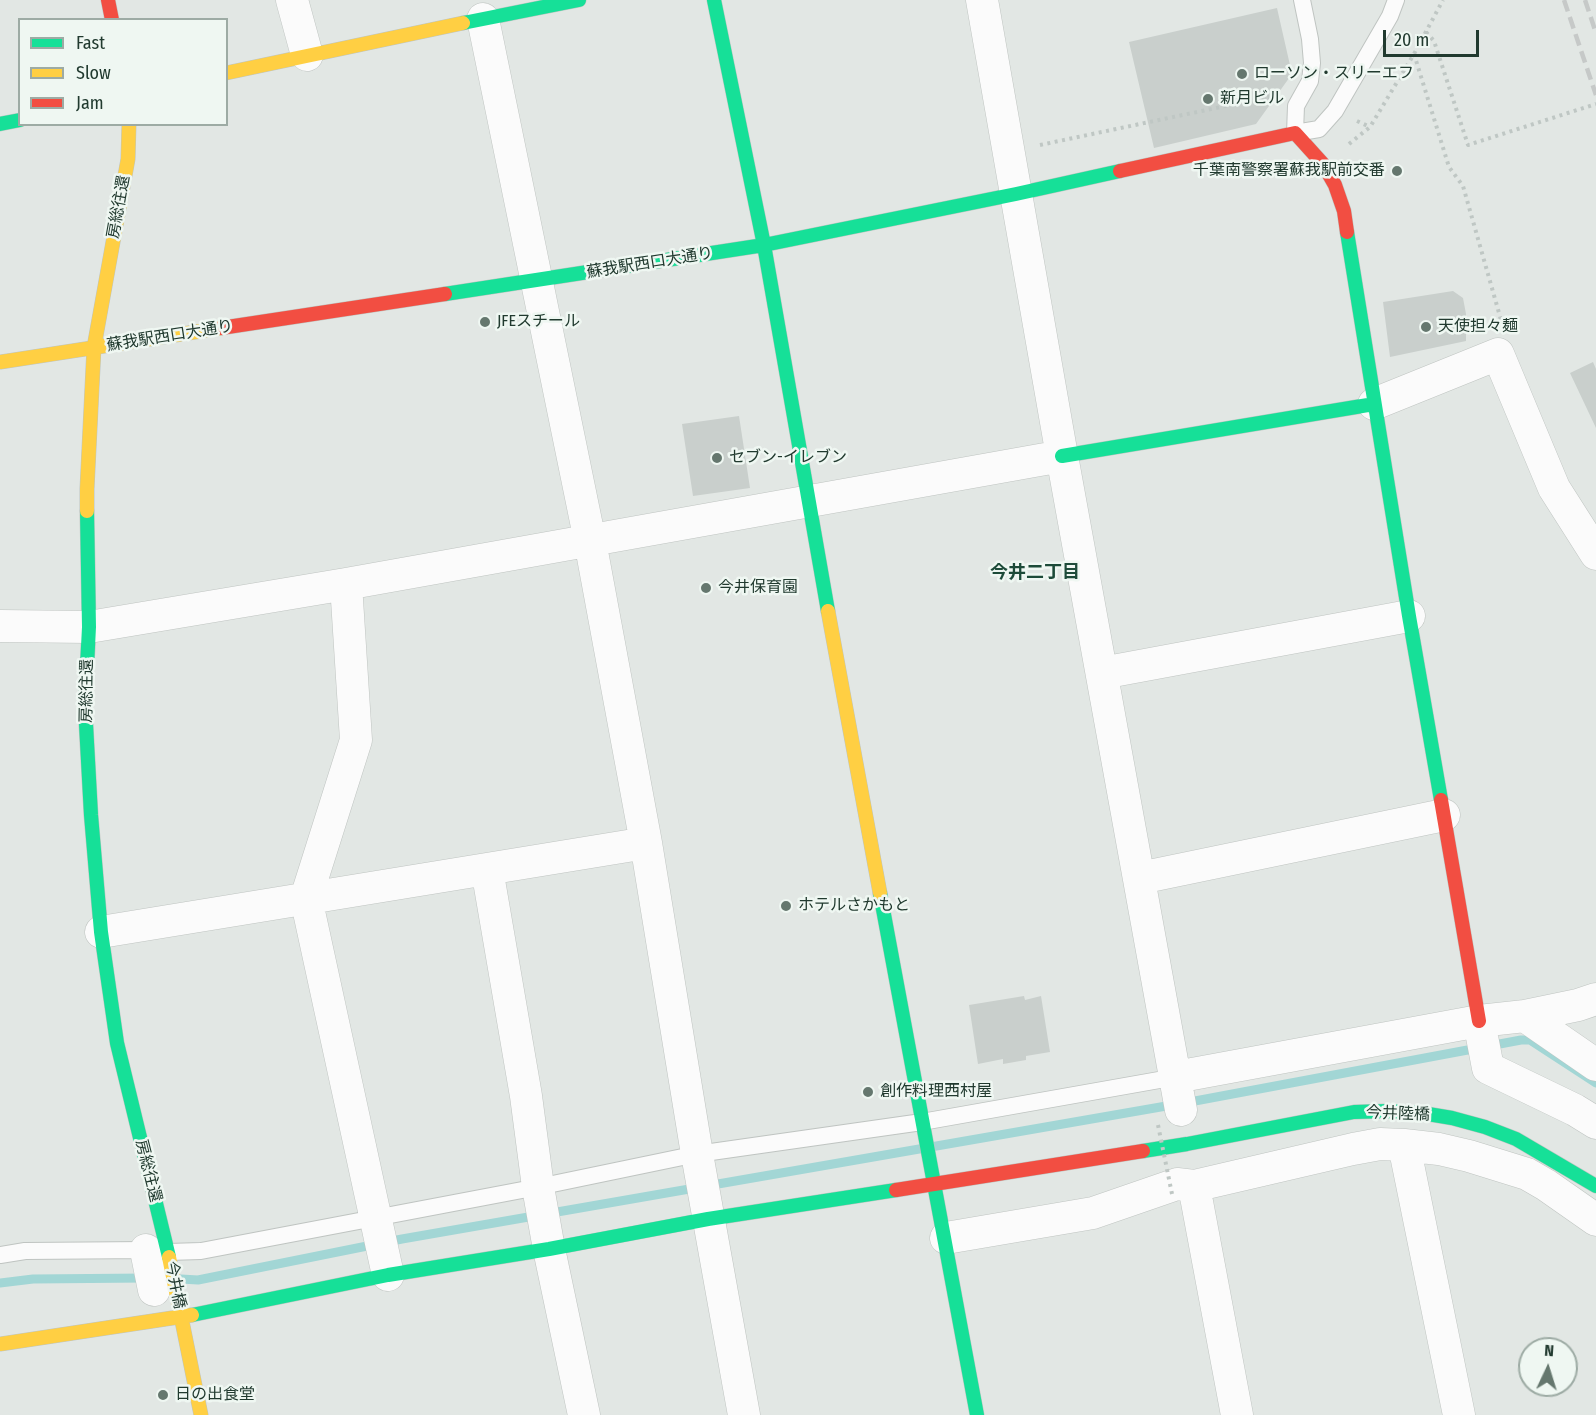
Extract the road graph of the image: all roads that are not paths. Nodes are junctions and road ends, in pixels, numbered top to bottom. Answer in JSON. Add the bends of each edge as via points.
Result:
{"nodes":[{"id":1,"x":108,"y":0,"type":"edge"},
{"id":2,"x":292,"y":0,"type":"edge"},
{"id":3,"x":579,"y":0,"type":"edge"},
{"id":4,"x":714,"y":0,"type":"edge"},
{"id":5,"x":982,"y":0,"type":"edge"},
{"id":6,"x":1302,"y":0,"type":"edge"},
{"id":7,"x":1396,"y":0,"type":"edge"},
{"id":8,"x":482,"y":9,"type":"edge"},
{"id":9,"x":112,"y":18,"type":"edge"},
{"id":10,"x":307,"y":55,"type":"junction"},
{"id":11,"x":228,"y":73,"type":"edge"},
{"id":12,"x":18,"y":120,"type":"edge"},
{"id":13,"x":0,"y":124,"type":"edge"},
{"id":14,"x":129,"y":126,"type":"edge"},
{"id":15,"x":1295,"y":133,"type":"junction"},
{"id":16,"x":1017,"y":194,"type":"junction"},
{"id":17,"x":764,"y":245,"type":"junction"},
{"id":18,"x":536,"y":280,"type":"junction"},
{"id":19,"x":94,"y":347,"type":"junction"},
{"id":20,"x":0,"y":362,"type":"edge"},
{"id":21,"x":1374,"y":404,"type":"junction"},
{"id":22,"x":1062,"y":456,"type":"junction"},
{"id":23,"x":808,"y":502,"type":"junction"},
{"id":24,"x":590,"y":541,"type":"junction"},
{"id":25,"x":1596,"y":554,"type":"edge"},
{"id":26,"x":346,"y":584,"type":"junction"},
{"id":27,"x":1409,"y":616,"type":"junction"},
{"id":28,"x":0,"y":626,"type":"edge"},
{"id":29,"x":89,"y":627,"type":"junction"},
{"id":30,"x":1102,"y":674,"type":"junction"},
{"id":31,"x":1443,"y":815,"type":"junction"},
{"id":32,"x":646,"y":843,"type":"junction"},
{"id":33,"x":488,"y":869,"type":"junction"},
{"id":34,"x":1140,"y":878,"type":"junction"},
{"id":35,"x":306,"y":898,"type":"junction"},
{"id":36,"x":101,"y":932,"type":"junction"},
{"id":37,"x":1596,"y":999,"type":"edge"},
{"id":38,"x":1524,"y":1016,"type":"junction"},
{"id":39,"x":1479,"y":1021,"type":"junction"},
{"id":40,"x":1596,"y":1065,"type":"edge"},
{"id":41,"x":1173,"y":1100,"type":"junction"},
{"id":42,"x":1589,"y":1111,"type":"edge"},
{"id":43,"x":922,"y":1122,"type":"junction"},
{"id":44,"x":1404,"y":1144,"type":"junction"},
{"id":45,"x":697,"y":1154,"type":"junction"},
{"id":46,"x":934,"y":1183,"type":"junction"},
{"id":47,"x":1596,"y":1185,"type":"edge"},
{"id":48,"x":538,"y":1187,"type":"junction"},
{"id":49,"x":1183,"y":1190,"type":"junction"},
{"id":50,"x":376,"y":1217,"type":"junction"},
{"id":51,"x":708,"y":1219,"type":"junction"},
{"id":52,"x":1596,"y":1220,"type":"edge"},
{"id":53,"x":946,"y":1238,"type":"junction"},
{"id":54,"x":549,"y":1249,"type":"junction"},
{"id":55,"x":157,"y":1251,"type":"junction"},
{"id":56,"x":0,"y":1255,"type":"edge"},
{"id":57,"x":388,"y":1275,"type":"junction"},
{"id":58,"x":154,"y":1290,"type":"dead end"},
{"id":59,"x":181,"y":1317,"type":"junction"},
{"id":60,"x":0,"y":1344,"type":"edge"},
{"id":61,"x":201,"y":1415,"type":"edge"},
{"id":62,"x":584,"y":1415,"type":"edge"},
{"id":63,"x":744,"y":1415,"type":"edge"},
{"id":64,"x":977,"y":1415,"type":"edge"},
{"id":65,"x":1237,"y":1415,"type":"edge"},
{"id":66,"x":1459,"y":1415,"type":"edge"}],
"edges":[{"from":1,"to":9,"type":"street"},
{"from":2,"to":10,"type":"street"},
{"from":3,"to":8,"type":"street"},
{"from":4,"to":17,"type":"street"},
{"from":5,"to":16,"type":"street"},
{"from":6,"to":15,"type":"lane","via":[[1312,63],[1310,81],[1296,106]]},
{"from":7,"to":15,"type":"lane","via":[[1335,111],[1319,129]]},
{"from":8,"to":10,"type":"street"},
{"from":8,"to":18,"type":"street"},
{"from":10,"to":11,"type":"street"},
{"from":12,"to":13,"type":"street"},
{"from":14,"to":19,"type":"street","name":"房総往還","via":[[128,159]]},
{"from":15,"to":16,"type":"street","name":"蘇我駅西口大通り"},
{"from":15,"to":21,"type":"street","via":[[1323,164],[1344,211]]},
{"from":16,"to":17,"type":"street","name":"蘇我駅西口大通り"},
{"from":16,"to":22,"type":"street"},
{"from":17,"to":18,"type":"street","name":"蘇我駅西口大通り"},
{"from":17,"to":23,"type":"street"},
{"from":18,"to":19,"type":"street","name":"蘇我駅西口大通り"},
{"from":18,"to":24,"type":"street"},
{"from":19,"to":20,"type":"street","name":"蘇我駅西口大通り"},
{"from":19,"to":29,"type":"street","name":"房総往還","via":[[87,489]]},
{"from":21,"to":22,"type":"street"},
{"from":21,"to":25,"type":"street","via":[[1498,354],[1554,488]]},
{"from":21,"to":27,"type":"street"},
{"from":22,"to":23,"type":"street"},
{"from":22,"to":30,"type":"street"},
{"from":23,"to":24,"type":"street"},
{"from":23,"to":43,"type":"street"},
{"from":24,"to":26,"type":"street"},
{"from":24,"to":32,"type":"street"},
{"from":26,"to":29,"type":"street"},
{"from":26,"to":35,"type":"street","via":[[356,740]]},
{"from":27,"to":30,"type":"street"},
{"from":27,"to":31,"type":"street"},
{"from":28,"to":29,"type":"street"},
{"from":29,"to":36,"type":"street","name":"房総往還","via":[[86,706]]},
{"from":30,"to":34,"type":"street"},
{"from":31,"to":34,"type":"street"},
{"from":31,"to":39,"type":"street"},
{"from":32,"to":33,"type":"street"},
{"from":32,"to":45,"type":"street"},
{"from":33,"to":35,"type":"street"},
{"from":33,"to":48,"type":"street"},
{"from":34,"to":41,"type":"street"},
{"from":35,"to":36,"type":"street"},
{"from":35,"to":50,"type":"street"},
{"from":36,"to":55,"type":"street","name":"房総往還","via":[[117,1043]]},
{"from":37,"to":38,"type":"street"},
{"from":38,"to":39,"type":"street"},
{"from":38,"to":40,"type":"street"},
{"from":39,"to":41,"type":"street"},
{"from":39,"to":42,"type":"street","via":[[1488,1068]]},
{"from":41,"to":43,"type":"lane"},
{"from":43,"to":45,"type":"lane"},
{"from":43,"to":46,"type":"street"},
{"from":44,"to":49,"type":"street","via":[[1353,1149]]},
{"from":44,"to":52,"type":"street","via":[[1469,1156],[1527,1174]]},
{"from":44,"to":66,"type":"street"},
{"from":45,"to":48,"type":"lane"},
{"from":45,"to":51,"type":"street"},
{"from":46,"to":47,"type":"street","name":"今井陸橋","via":[[1187,1144],[1354,1112],[1388,1111],[1422,1113],[1485,1127],[1515,1139]]},
{"from":46,"to":51,"type":"street","name":"今井陸橋"},
{"from":46,"to":53,"type":"street"},
{"from":48,"to":50,"type":"lane"},
{"from":48,"to":54,"type":"street"},
{"from":49,"to":53,"type":"street","via":[[1177,1184],[1094,1213]]},
{"from":49,"to":65,"type":"street"},
{"from":50,"to":55,"type":"lane","via":[[201,1251]]},
{"from":50,"to":57,"type":"street"},
{"from":51,"to":54,"type":"street","name":"今井陸橋"},
{"from":51,"to":63,"type":"street"},
{"from":53,"to":64,"type":"street"},
{"from":54,"to":57,"type":"street","name":"今井陸橋"},
{"from":54,"to":62,"type":"street"},
{"from":55,"to":56,"type":"lane","via":[[25,1251]]},
{"from":55,"to":58,"type":"street"},
{"from":55,"to":59,"type":"street","name":"今井橋"},
{"from":57,"to":59,"type":"street","name":"今井陸橋"},
{"from":59,"to":60,"type":"street","name":"今井陸橋"},
{"from":59,"to":61,"type":"street"}]}
